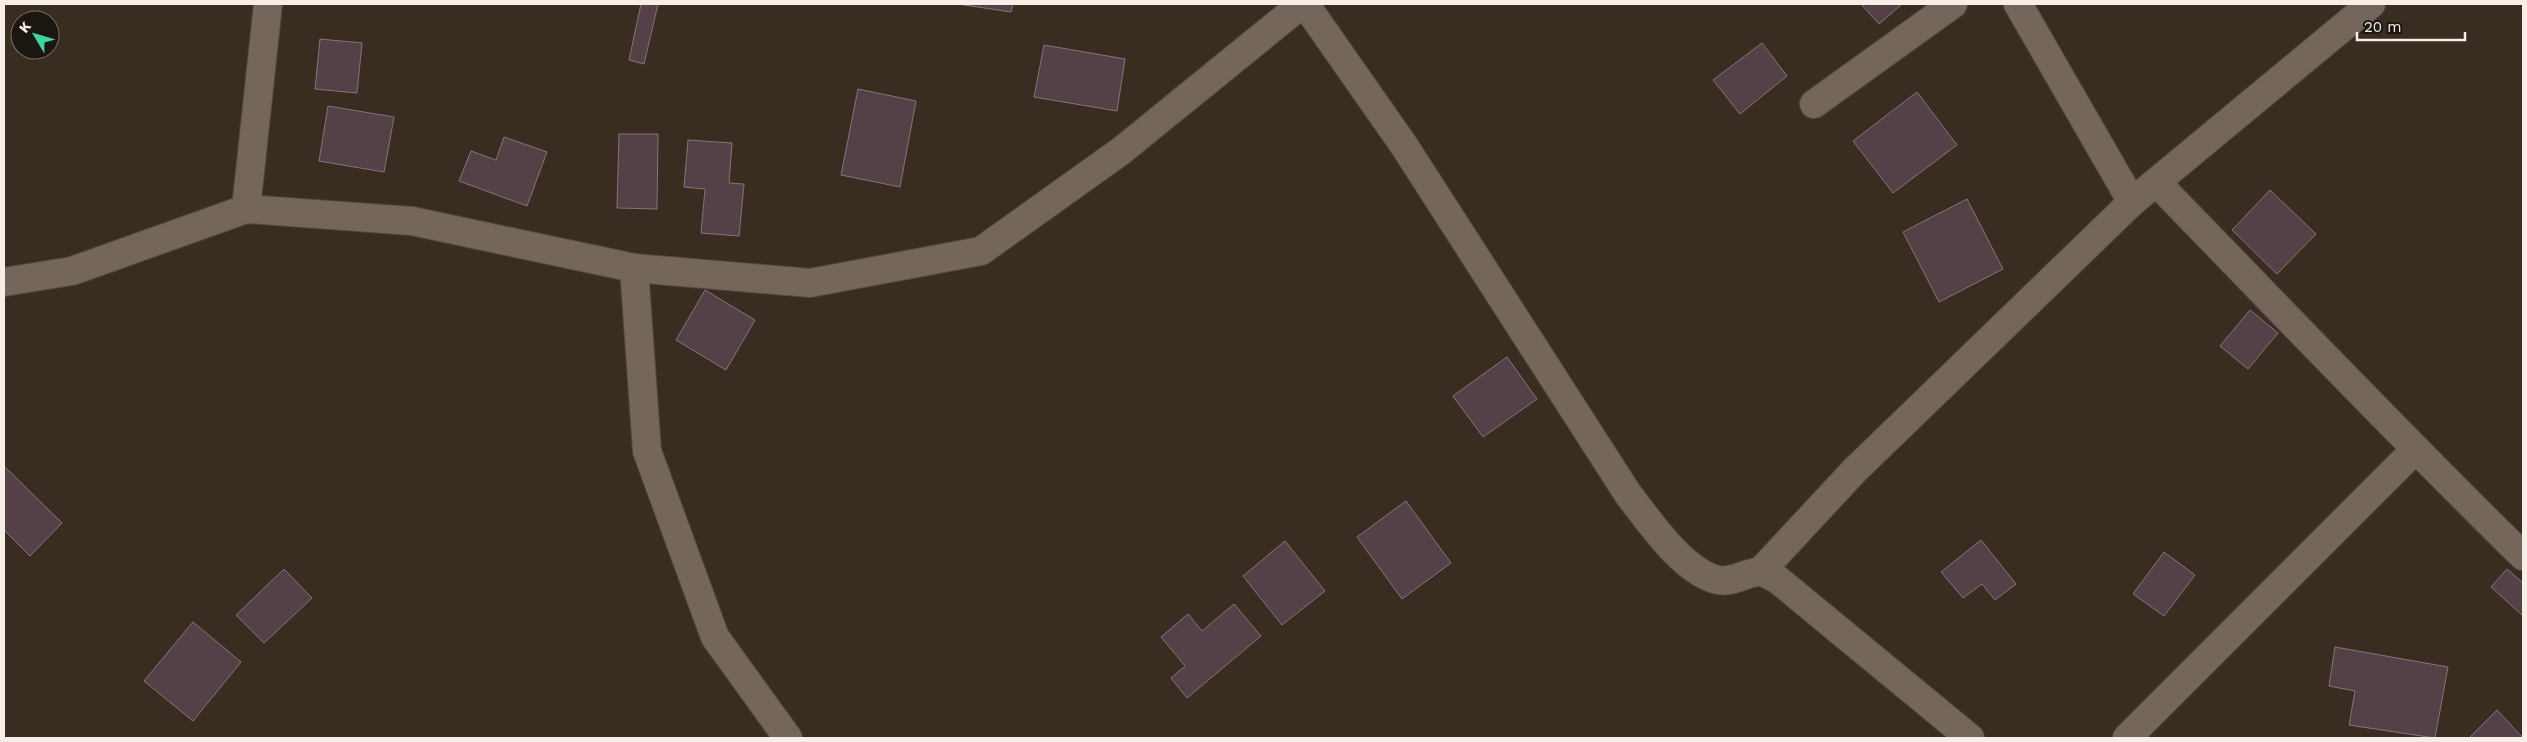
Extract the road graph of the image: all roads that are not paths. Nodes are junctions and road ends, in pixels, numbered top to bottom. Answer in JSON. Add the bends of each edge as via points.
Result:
{"nodes":[{"id":1,"x":268,"y":4,"type":"edge"},
{"id":2,"x":1303,"y":4,"type":"edge"},
{"id":3,"x":1953,"y":4,"type":"edge"},
{"id":4,"x":2018,"y":4,"type":"edge"},
{"id":5,"x":2371,"y":4,"type":"edge"},
{"id":6,"x":1814,"y":104,"type":"dead end"},
{"id":7,"x":2156,"y":182,"type":"junction"},
{"id":8,"x":2132,"y":202,"type":"junction"},
{"id":9,"x":246,"y":210,"type":"junction"},
{"id":10,"x":634,"y":268,"type":"junction"},
{"id":11,"x":4,"y":282,"type":"edge"},
{"id":12,"x":2415,"y":450,"type":"junction"},
{"id":13,"x":2523,"y":556,"type":"edge"},
{"id":14,"x":1760,"y":572,"type":"junction"},
{"id":15,"x":788,"y":738,"type":"edge"},
{"id":16,"x":1970,"y":738,"type":"edge"},
{"id":17,"x":2127,"y":738,"type":"edge"}],
"edges":[{"from":1,"to":9,"type":"street"},
{"from":2,"to":10,"type":"street","via":[[1121,151],[981,250],[810,283]]},
{"from":2,"to":14,"type":"street","via":[[1405,147],[1628,494],[1665,543],[1696,569],[1718,580],[1737,579]]},
{"from":3,"to":6,"type":"street"},
{"from":4,"to":8,"type":"street"},
{"from":5,"to":7,"type":"street"},
{"from":7,"to":8,"type":"street"},
{"from":7,"to":12,"type":"street"},
{"from":8,"to":14,"type":"street","via":[[1854,471]]},
{"from":9,"to":10,"type":"street","via":[[412,221]]},
{"from":9,"to":11,"type":"street","via":[[72,271]]},
{"from":10,"to":15,"type":"street","via":[[647,451],[715,637]]},
{"from":12,"to":13,"type":"street"},
{"from":12,"to":17,"type":"street"},
{"from":14,"to":16,"type":"street","via":[[1777,579]]}]}
